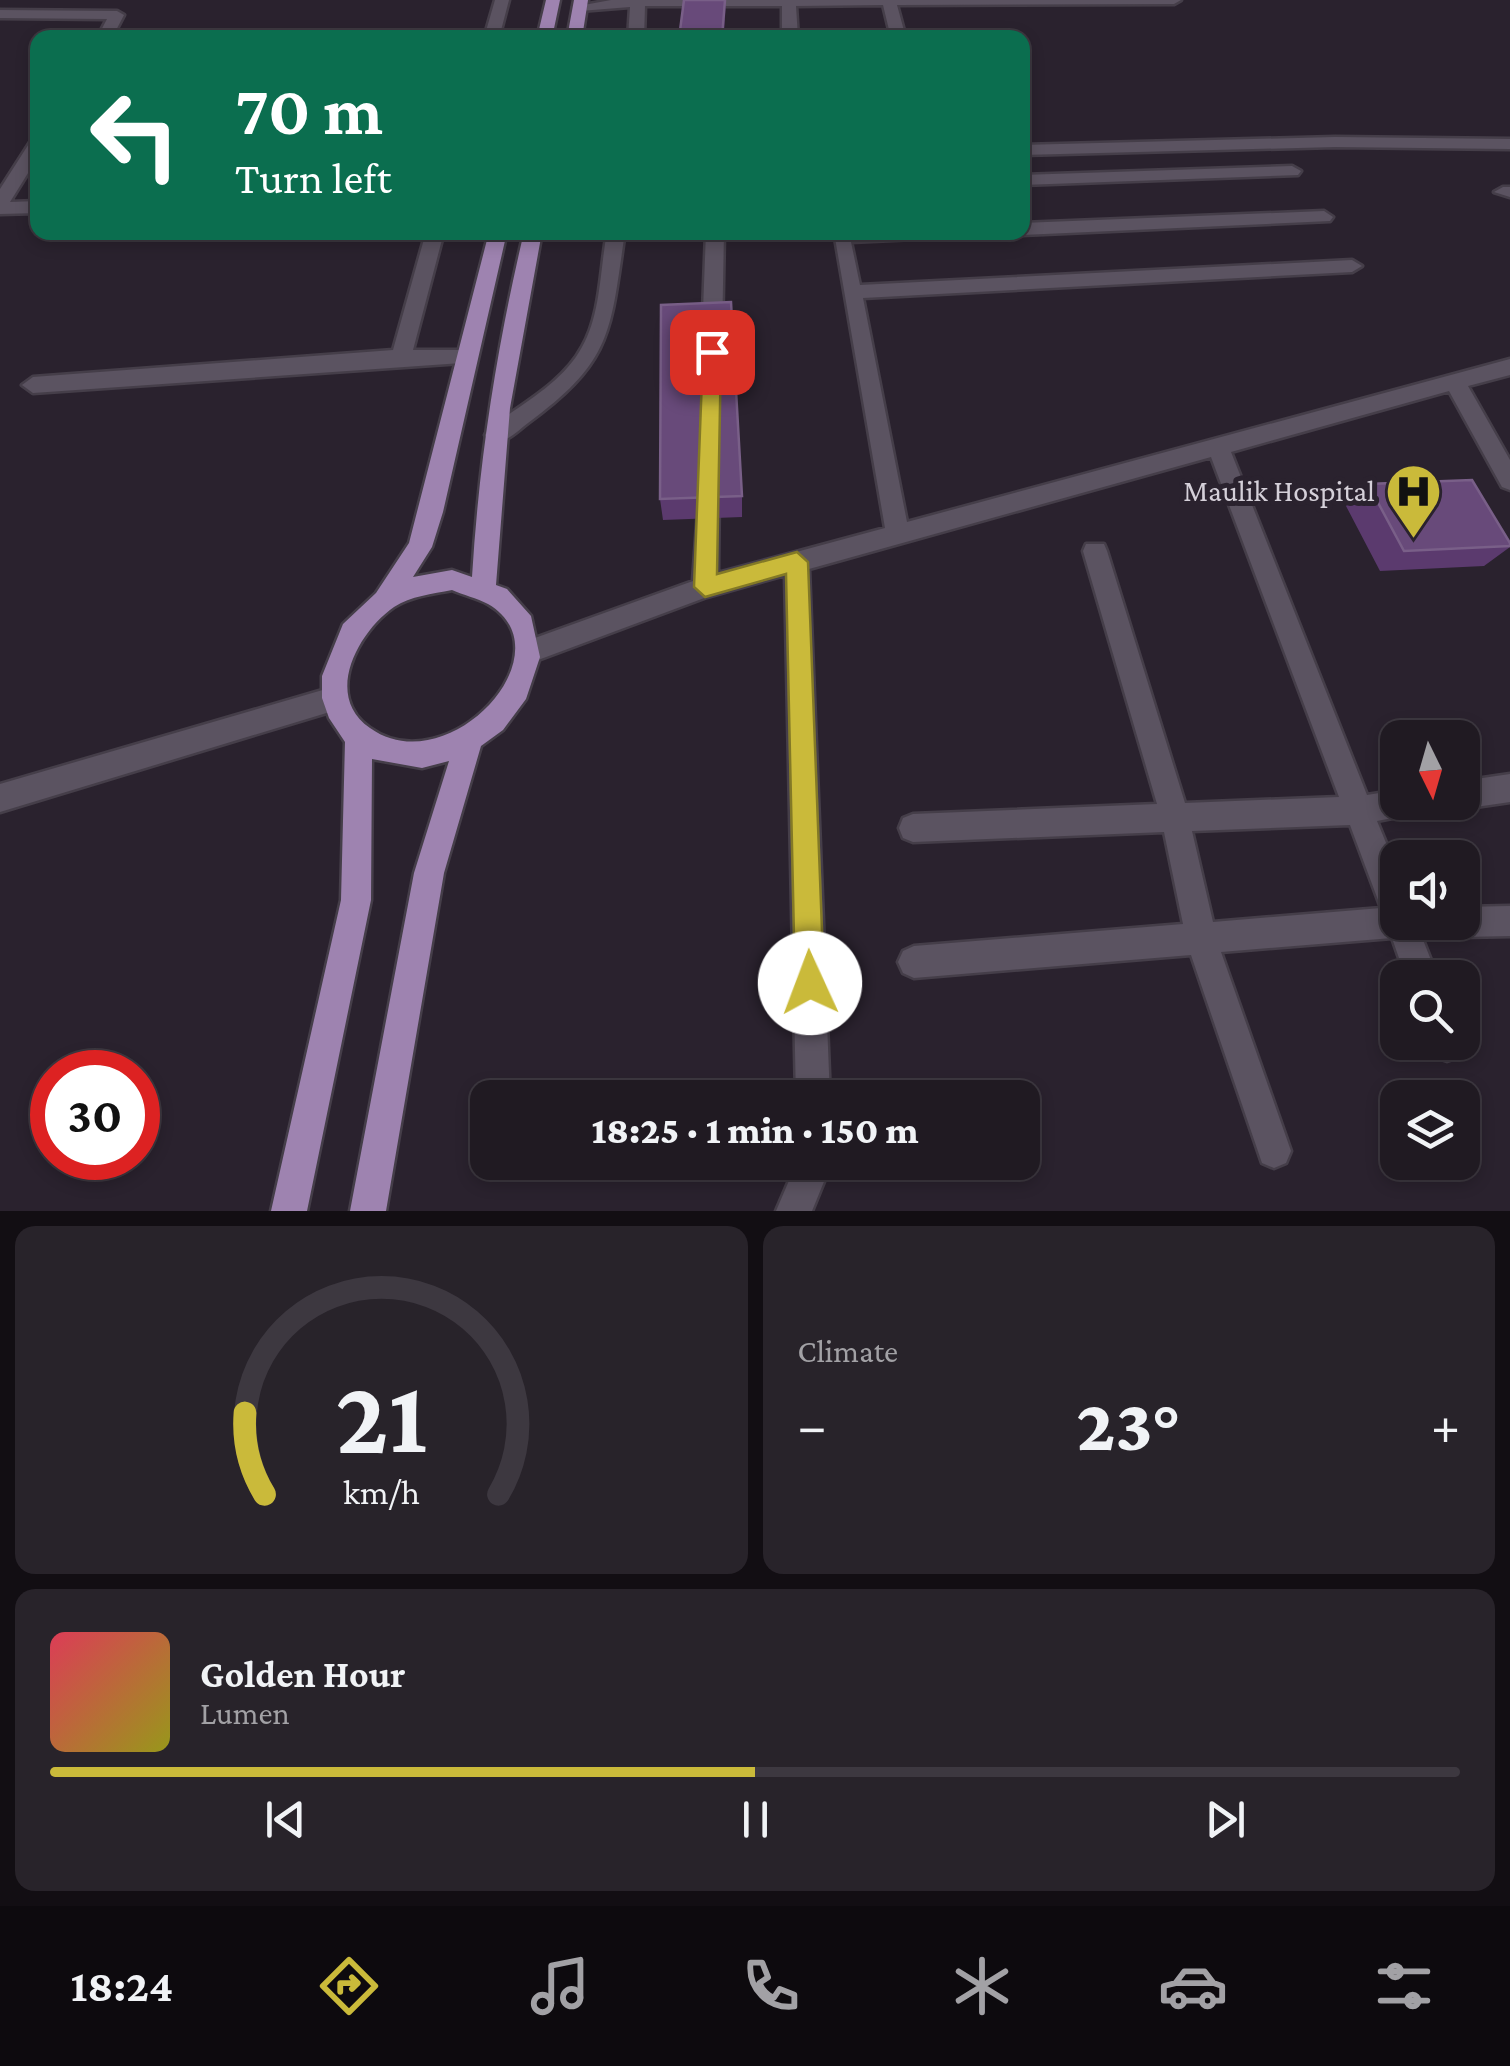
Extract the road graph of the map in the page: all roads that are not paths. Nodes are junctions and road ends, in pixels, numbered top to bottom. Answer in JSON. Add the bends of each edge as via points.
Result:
{"nodes":[{"id":1,"x":502,"y":0,"type":"edge"},
{"id":2,"x":552,"y":0,"type":"edge"},
{"id":3,"x":1174,"y":0,"type":"edge"},
{"id":4,"x":638,"y":1,"type":"edge"},
{"id":5,"x":789,"y":2,"type":"edge"},
{"id":6,"x":889,"y":2,"type":"edge"},
{"id":7,"x":580,"y":4,"type":"edge"},
{"id":8,"x":0,"y":14,"type":"edge"},
{"id":9,"x":109,"y":30,"type":"edge"},
{"id":10,"x":493,"y":30,"type":"edge"},
{"id":11,"x":546,"y":30,"type":"edge"},
{"id":12,"x":575,"y":30,"type":"edge"},
{"id":13,"x":636,"y":30,"type":"edge"},
{"id":14,"x":790,"y":30,"type":"edge"},
{"id":15,"x":897,"y":30,"type":"edge"},
{"id":16,"x":1510,"y":144,"type":"edge"},
{"id":17,"x":1030,"y":150,"type":"edge"},
{"id":18,"x":30,"y":156,"type":"edge"},
{"id":19,"x":1292,"y":171,"type":"dead end"},
{"id":20,"x":1030,"y":180,"type":"edge"},
{"id":21,"x":0,"y":206,"type":"edge"},
{"id":22,"x":30,"y":206,"type":"edge"},
{"id":23,"x":1324,"y":218,"type":"dead end"},
{"id":24,"x":1030,"y":229,"type":"edge"},
{"id":25,"x":433,"y":240,"type":"edge"},
{"id":26,"x":496,"y":240,"type":"edge"},
{"id":27,"x":531,"y":240,"type":"edge"},
{"id":28,"x":615,"y":240,"type":"edge"},
{"id":29,"x":715,"y":240,"type":"edge"},
{"id":30,"x":842,"y":240,"type":"edge"},
{"id":31,"x":1352,"y":266,"type":"dead end"},
{"id":32,"x":852,"y":292,"type":"junction"},
{"id":33,"x":712,"y":352,"type":"edge"},
{"id":34,"x":469,"y":357,"type":"junction"},
{"id":35,"x":402,"y":358,"type":"junction"},
{"id":36,"x":1510,"y":367,"type":"edge"},
{"id":37,"x":1456,"y":384,"type":"junction"},
{"id":38,"x":33,"y":385,"type":"dead end"},
{"id":39,"x":496,"y":435,"type":"junction"},
{"id":40,"x":1218,"y":446,"type":"junction"},
{"id":41,"x":709,"y":472,"type":"edge"},
{"id":42,"x":1510,"y":480,"type":"edge"},
{"id":43,"x":898,"y":534,"type":"junction"},
{"id":44,"x":1095,"y":551,"type":"dead end"},
{"id":45,"x":797,"y":562,"type":"junction"},
{"id":46,"x":484,"y":586,"type":"junction"},
{"id":47,"x":705,"y":587,"type":"junction"},
{"id":48,"x":385,"y":600,"type":"junction"},
{"id":49,"x":530,"y":651,"type":"junction"},
{"id":50,"x":333,"y":699,"type":"junction"},
{"id":51,"x":360,"y":739,"type":"junction"},
{"id":52,"x":469,"y":740,"type":"junction"},
{"id":53,"x":1510,"y":788,"type":"edge"},
{"id":54,"x":1480,"y":792,"type":"edge"},
{"id":55,"x":0,"y":798,"type":"edge"},
{"id":56,"x":1380,"y":807,"type":"edge"},
{"id":57,"x":1359,"y":810,"type":"junction"},
{"id":58,"x":1175,"y":818,"type":"junction"},
{"id":59,"x":913,"y":828,"type":"dead end"},
{"id":60,"x":1380,"y":865,"type":"edge"},
{"id":61,"x":1510,"y":921,"type":"edge"},
{"id":62,"x":1480,"y":922,"type":"edge"},
{"id":63,"x":1380,"y":924,"type":"edge"},
{"id":64,"x":1201,"y":939,"type":"junction"},
{"id":65,"x":914,"y":962,"type":"dead end"},
{"id":66,"x":812,"y":1080,"type":"edge"},
{"id":67,"x":1274,"y":1152,"type":"dead end"},
{"id":68,"x":807,"y":1180,"type":"edge"},
{"id":69,"x":289,"y":1211,"type":"edge"},
{"id":70,"x":368,"y":1211,"type":"edge"},
{"id":71,"x":794,"y":1211,"type":"edge"}],
"edges":[{"from":1,"to":10,"type":"street"},
{"from":2,"to":11,"type":"main road"},
{"from":3,"to":6,"type":"street"},
{"from":4,"to":5,"type":"street"},
{"from":4,"to":7,"type":"street"},
{"from":4,"to":13,"type":"street"},
{"from":5,"to":6,"type":"street"},
{"from":5,"to":14,"type":"street"},
{"from":6,"to":15,"type":"street"},
{"from":7,"to":12,"type":"main road"},
{"from":8,"to":9,"type":"street","via":[[117,15]]},
{"from":16,"to":17,"type":"street"},
{"from":18,"to":21,"type":"street"},
{"from":19,"to":20,"type":"street"},
{"from":21,"to":22,"type":"street"},
{"from":23,"to":24,"type":"street"},
{"from":25,"to":35,"type":"street"},
{"from":26,"to":34,"type":"main road"},
{"from":27,"to":39,"type":"main road"},
{"from":28,"to":39,"type":"street","via":[[598,335],[585,360]]},
{"from":29,"to":33,"type":"street"},
{"from":30,"to":32,"type":"street"},
{"from":31,"to":32,"type":"street"},
{"from":32,"to":43,"type":"street"},
{"from":34,"to":35,"type":"street"},
{"from":34,"to":48,"type":"main road","via":[[420,547]]},
{"from":35,"to":38,"type":"street"},
{"from":36,"to":37,"type":"street"},
{"from":37,"to":40,"type":"street"},
{"from":37,"to":42,"type":"street"},
{"from":39,"to":46,"type":"main road"},
{"from":40,"to":43,"type":"street"},
{"from":40,"to":57,"type":"street"},
{"from":41,"to":47,"type":"street"},
{"from":43,"to":45,"type":"street"},
{"from":44,"to":58,"type":"street"},
{"from":45,"to":47,"type":"street"},
{"from":45,"to":66,"type":"street"},
{"from":46,"to":48,"type":"main road","via":[[452,580]]},
{"from":46,"to":49,"type":"main road","via":[[518,611]]},
{"from":47,"to":49,"type":"street"},
{"from":48,"to":50,"type":"main road","via":[[354,627],[335,662]]},
{"from":49,"to":52,"type":"main road","via":[[522,684],[502,715]]},
{"from":50,"to":51,"type":"main road"},
{"from":50,"to":55,"type":"street"},
{"from":51,"to":52,"type":"main road","via":[[411,754]]},
{"from":51,"to":69,"type":"main road","via":[[356,900]]},
{"from":52,"to":70,"type":"main road","via":[[429,873]]},
{"from":53,"to":54,"type":"street"},
{"from":56,"to":57,"type":"street"},
{"from":57,"to":58,"type":"street"},
{"from":57,"to":60,"type":"street"},
{"from":58,"to":59,"type":"street"},
{"from":58,"to":64,"type":"street"},
{"from":61,"to":62,"type":"street"},
{"from":63,"to":64,"type":"street"},
{"from":64,"to":65,"type":"street"},
{"from":64,"to":67,"type":"street"},
{"from":68,"to":71,"type":"street"}]}
